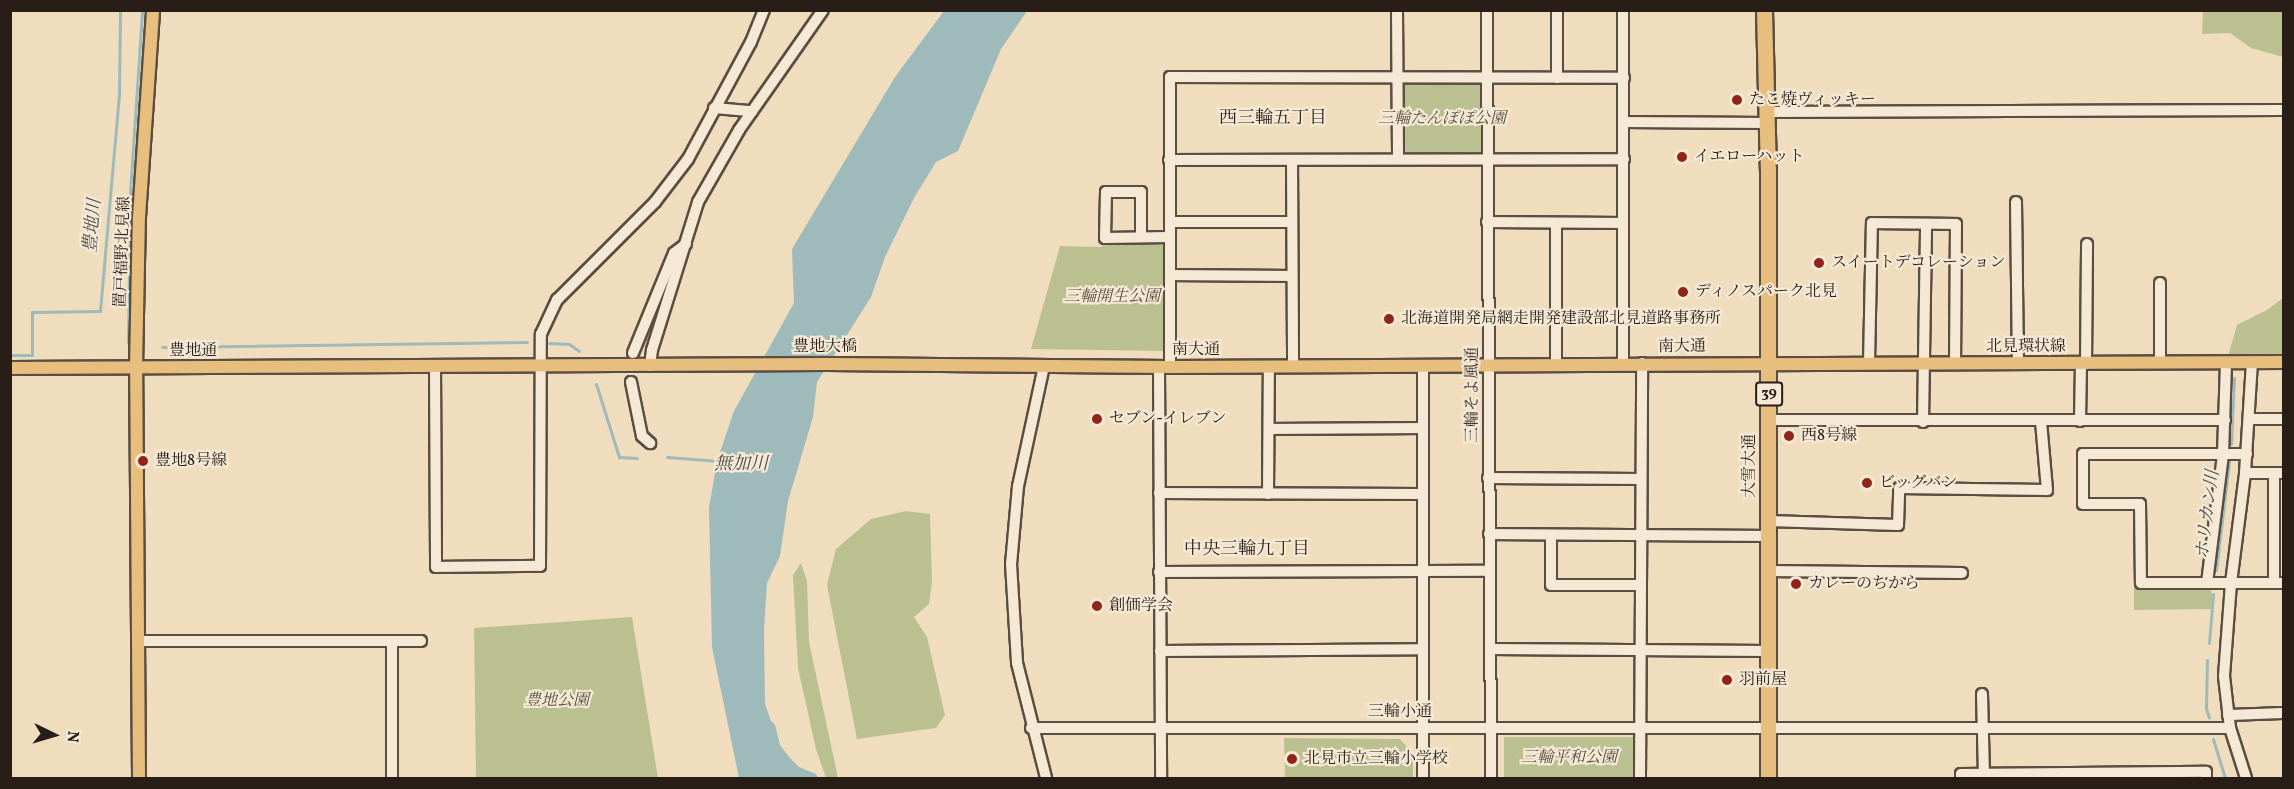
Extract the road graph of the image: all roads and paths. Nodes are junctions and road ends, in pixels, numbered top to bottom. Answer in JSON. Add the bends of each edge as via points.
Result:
{"nodes":[{"id":1,"x":153,"y":10,"type":"edge"},
{"id":2,"x":764,"y":10,"type":"edge"},
{"id":3,"x":823,"y":10,"type":"edge"},
{"id":4,"x":1397,"y":10,"type":"edge"},
{"id":5,"x":1487,"y":10,"type":"edge"},
{"id":6,"x":1557,"y":10,"type":"edge"},
{"id":7,"x":1623,"y":10,"type":"edge"},
{"id":8,"x":1764,"y":10,"type":"edge"},
{"id":9,"x":1487,"y":78,"type":"junction"},
{"id":10,"x":1557,"y":78,"type":"junction"},
{"id":11,"x":1624,"y":78,"type":"junction"},
{"id":12,"x":1397,"y":79,"type":"junction"},
{"id":13,"x":714,"y":108,"type":"junction"},
{"id":14,"x":2283,"y":110,"type":"edge"},
{"id":15,"x":752,"y":111,"type":"junction"},
{"id":16,"x":1767,"y":117,"type":"junction"},
{"id":17,"x":1623,"y":122,"type":"junction"},
{"id":18,"x":1487,"y":158,"type":"junction"},
{"id":19,"x":1398,"y":159,"type":"junction"},
{"id":20,"x":1623,"y":159,"type":"junction"},
{"id":21,"x":1169,"y":160,"type":"junction"},
{"id":22,"x":1292,"y":160,"type":"junction"},
{"id":23,"x":2016,"y":202,"type":"dead end"},
{"id":24,"x":1170,"y":222,"type":"junction"},
{"id":25,"x":1292,"y":222,"type":"junction"},
{"id":26,"x":1487,"y":222,"type":"junction"},
{"id":27,"x":1556,"y":223,"type":"junction"},
{"id":28,"x":1623,"y":223,"type":"junction"},
{"id":29,"x":1926,"y":224,"type":"junction"},
{"id":30,"x":1141,"y":237,"type":"junction"},
{"id":31,"x":1169,"y":237,"type":"junction"},
{"id":32,"x":686,"y":244,"type":"junction"},
{"id":33,"x":2087,"y":244,"type":"dead end"},
{"id":34,"x":1170,"y":275,"type":"junction"},
{"id":35,"x":1291,"y":276,"type":"junction"},
{"id":36,"x":2160,"y":283,"type":"dead end"},
{"id":37,"x":633,"y":353,"type":"dead end"},
{"id":38,"x":1769,"y":362,"type":"junction"},
{"id":39,"x":2283,"y":362,"type":"edge"},
{"id":40,"x":1623,"y":363,"type":"junction"},
{"id":41,"x":1641,"y":363,"type":"junction"},
{"id":42,"x":1869,"y":363,"type":"junction"},
{"id":43,"x":1925,"y":363,"type":"junction"},
{"id":44,"x":2018,"y":363,"type":"junction"},
{"id":45,"x":2160,"y":363,"type":"junction"},
{"id":46,"x":2226,"y":363,"type":"junction"},
{"id":47,"x":2252,"y":363,"type":"junction"},
{"id":48,"x":1487,"y":364,"type":"junction"},
{"id":49,"x":1556,"y":364,"type":"junction"},
{"id":50,"x":1955,"y":364,"type":"junction"},
{"id":51,"x":2083,"y":364,"type":"junction"},
{"id":52,"x":656,"y":365,"type":"junction"},
{"id":53,"x":1423,"y":365,"type":"junction"},
{"id":54,"x":435,"y":366,"type":"junction"},
{"id":55,"x":539,"y":366,"type":"junction"},
{"id":56,"x":1044,"y":366,"type":"junction"},
{"id":57,"x":1269,"y":366,"type":"junction"},
{"id":58,"x":1293,"y":366,"type":"junction"},
{"id":59,"x":1164,"y":367,"type":"junction"},
{"id":60,"x":10,"y":368,"type":"edge"},
{"id":61,"x":136,"y":368,"type":"junction"},
{"id":62,"x":631,"y":382,"type":"dead end"},
{"id":63,"x":2250,"y":419,"type":"junction"},
{"id":64,"x":2283,"y":419,"type":"edge"},
{"id":65,"x":1769,"y":420,"type":"junction"},
{"id":66,"x":2225,"y":420,"type":"junction"},
{"id":67,"x":1923,"y":422,"type":"junction"},
{"id":68,"x":2041,"y":422,"type":"junction"},
{"id":69,"x":2080,"y":422,"type":"junction"},
{"id":70,"x":1423,"y":428,"type":"junction"},
{"id":71,"x":1269,"y":429,"type":"junction"},
{"id":72,"x":650,"y":443,"type":"dead end"},
{"id":73,"x":2223,"y":454,"type":"junction"},
{"id":74,"x":2247,"y":454,"type":"junction"},
{"id":75,"x":2246,"y":473,"type":"junction"},
{"id":76,"x":2278,"y":473,"type":"edge"},
{"id":77,"x":1488,"y":478,"type":"junction"},
{"id":78,"x":1641,"y":479,"type":"junction"},
{"id":79,"x":1159,"y":493,"type":"junction"},
{"id":80,"x":1268,"y":494,"type":"junction"},
{"id":81,"x":1422,"y":494,"type":"junction"},
{"id":82,"x":1768,"y":529,"type":"junction"},
{"id":83,"x":1489,"y":534,"type":"junction"},
{"id":84,"x":1551,"y":535,"type":"junction"},
{"id":85,"x":1640,"y":536,"type":"junction"},
{"id":86,"x":1489,"y":571,"type":"junction"},
{"id":87,"x":1159,"y":572,"type":"junction"},
{"id":88,"x":1422,"y":572,"type":"junction"},
{"id":89,"x":1768,"y":572,"type":"junction"},
{"id":90,"x":1962,"y":573,"type":"dead end"},
{"id":91,"x":2207,"y":583,"type":"junction"},
{"id":92,"x":2232,"y":583,"type":"junction"},
{"id":93,"x":2279,"y":583,"type":"edge"},
{"id":94,"x":1640,"y":585,"type":"junction"},
{"id":95,"x":139,"y":641,"type":"junction"},
{"id":96,"x":392,"y":641,"type":"junction"},
{"id":97,"x":421,"y":641,"type":"dead end"},
{"id":98,"x":1423,"y":649,"type":"junction"},
{"id":99,"x":1490,"y":649,"type":"junction"},
{"id":100,"x":1640,"y":650,"type":"junction"},
{"id":101,"x":1160,"y":651,"type":"junction"},
{"id":102,"x":1767,"y":651,"type":"junction"},
{"id":103,"x":1982,"y":694,"type":"dead end"},
{"id":104,"x":2283,"y":713,"type":"edge"},
{"id":105,"x":2228,"y":715,"type":"junction"},
{"id":106,"x":1982,"y":726,"type":"junction"},
{"id":107,"x":1423,"y":727,"type":"junction"},
{"id":108,"x":1490,"y":727,"type":"junction"},
{"id":109,"x":1768,"y":727,"type":"junction"},
{"id":110,"x":1031,"y":728,"type":"junction"},
{"id":111,"x":1160,"y":728,"type":"junction"},
{"id":112,"x":1640,"y":728,"type":"junction"},
{"id":113,"x":2230,"y":728,"type":"junction"},
{"id":114,"x":1984,"y":774,"type":"junction"},
{"id":115,"x":2166,"y":775,"type":"edge"},
{"id":116,"x":2028,"y":776,"type":"edge"},
{"id":117,"x":2098,"y":776,"type":"edge"},
{"id":118,"x":140,"y":778,"type":"edge"},
{"id":119,"x":392,"y":778,"type":"edge"},
{"id":120,"x":1046,"y":778,"type":"edge"},
{"id":121,"x":1161,"y":778,"type":"edge"},
{"id":122,"x":1423,"y":778,"type":"edge"},
{"id":123,"x":1491,"y":778,"type":"edge"},
{"id":124,"x":1640,"y":778,"type":"edge"},
{"id":125,"x":1768,"y":778,"type":"edge"},
{"id":126,"x":1961,"y":778,"type":"edge"},
{"id":127,"x":2206,"y":778,"type":"edge"},
{"id":128,"x":2246,"y":778,"type":"edge"}],
"edges":[{"from":1,"to":61,"type":"main road","name":"置戸福野北見線","via":[[139,217]]},
{"from":2,"to":13,"type":"street"},
{"from":3,"to":15,"type":"street"},
{"from":4,"to":12,"type":"street"},
{"from":5,"to":9,"type":"street","name":"三輪そよ風通"},
{"from":6,"to":10,"type":"street"},
{"from":7,"to":11,"type":"street"},
{"from":8,"to":16,"type":"highway","name":"大雪大通","number":"39"},
{"from":9,"to":10,"type":"street"},
{"from":9,"to":12,"type":"street"},
{"from":9,"to":18,"type":"street","name":"三輪そよ風通"},
{"from":10,"to":11,"type":"street"},
{"from":11,"to":17,"type":"street"},
{"from":12,"to":19,"type":"street"},
{"from":12,"to":21,"type":"street","via":[[1170,77]]},
{"from":13,"to":15,"type":"street"},
{"from":13,"to":55,"type":"street","via":[[688,159],[655,202],[557,300],[542,334]]},
{"from":14,"to":16,"type":"street"},
{"from":15,"to":32,"type":"street","via":[[698,202]]},
{"from":16,"to":17,"type":"street"},
{"from":16,"to":38,"type":"highway","name":"大雪大通","number":"39"},
{"from":17,"to":20,"type":"street"},
{"from":18,"to":19,"type":"street"},
{"from":18,"to":20,"type":"street"},
{"from":18,"to":26,"type":"street","name":"三輪そよ風通"},
{"from":19,"to":22,"type":"street"},
{"from":20,"to":28,"type":"street"},
{"from":21,"to":22,"type":"street"},
{"from":21,"to":24,"type":"street"},
{"from":22,"to":25,"type":"street"},
{"from":23,"to":44,"type":"street"},
{"from":24,"to":25,"type":"street"},
{"from":24,"to":31,"type":"street"},
{"from":25,"to":35,"type":"street"},
{"from":26,"to":27,"type":"street"},
{"from":26,"to":48,"type":"street","name":"三輪そよ風通"},
{"from":27,"to":28,"type":"street"},
{"from":27,"to":49,"type":"street"},
{"from":28,"to":40,"type":"street"},
{"from":29,"to":42,"type":"street","via":[[1872,223]]},
{"from":29,"to":43,"type":"street"},
{"from":29,"to":50,"type":"street","via":[[1956,224]]},
{"from":30,"to":30,"type":"street","via":[[1105,237],[1106,192],[1141,192]]},
{"from":30,"to":31,"type":"street"},
{"from":31,"to":34,"type":"street"},
{"from":32,"to":37,"type":"street","via":[[674,253]]},
{"from":32,"to":52,"type":"street","via":[[652,350]]},
{"from":33,"to":51,"type":"street"},
{"from":34,"to":35,"type":"street"},
{"from":34,"to":59,"type":"street"},
{"from":35,"to":58,"type":"street"},
{"from":36,"to":45,"type":"street"},
{"from":38,"to":41,"type":"main road","name":"南大通"},
{"from":38,"to":42,"type":"main road","name":"北見環状線"},
{"from":38,"to":65,"type":"highway","name":"大雪大通","number":"39"},
{"from":39,"to":47,"type":"main road","name":"北見環状線"},
{"from":40,"to":41,"type":"main road","name":"南大通"},
{"from":40,"to":49,"type":"main road","name":"南大通"},
{"from":41,"to":78,"type":"street"},
{"from":42,"to":43,"type":"main road","name":"北見環状線"},
{"from":43,"to":50,"type":"main road","name":"北見環状線"},
{"from":43,"to":67,"type":"street"},
{"from":44,"to":50,"type":"main road","name":"北見環状線"},
{"from":44,"to":51,"type":"main road","name":"北見環状線"},
{"from":45,"to":46,"type":"main road","name":"北見環状線"},
{"from":45,"to":51,"type":"main road","name":"北見環状線"},
{"from":46,"to":47,"type":"main road","name":"北見環状線"},
{"from":46,"to":66,"type":"street"},
{"from":47,"to":63,"type":"street"},
{"from":48,"to":49,"type":"main road","name":"南大通"},
{"from":48,"to":53,"type":"main road","name":"南大通"},
{"from":48,"to":77,"type":"street","name":"三輪そよ風通"},
{"from":51,"to":69,"type":"street"},
{"from":52,"to":55,"type":"main road","name":"豊地通"},
{"from":52,"to":56,"type":"main road","name":"豊地大橋"},
{"from":53,"to":58,"type":"main road","name":"南大通"},
{"from":53,"to":70,"type":"street"},
{"from":54,"to":55,"type":"main road","name":"豊地通"},
{"from":54,"to":55,"type":"street","via":[[436,567],[540,566]]},
{"from":54,"to":61,"type":"main road","name":"豊地通"},
{"from":56,"to":59,"type":"main road","name":"南大通"},
{"from":56,"to":110,"type":"street","via":[[1018,486],[1011,564],[1017,663]]},
{"from":57,"to":58,"type":"main road","name":"南大通"},
{"from":57,"to":59,"type":"main road","name":"南大通"},
{"from":57,"to":71,"type":"street"},
{"from":59,"to":79,"type":"street"},
{"from":60,"to":61,"type":"main road"},
{"from":61,"to":95,"type":"main road"},
{"from":62,"to":72,"type":"street","via":[[642,436]]},
{"from":63,"to":64,"type":"street"},
{"from":63,"to":74,"type":"street"},
{"from":65,"to":67,"type":"street"},
{"from":65,"to":82,"type":"highway","name":"大雪大通","number":"39"},
{"from":66,"to":69,"type":"street"},
{"from":66,"to":73,"type":"street"},
{"from":67,"to":68,"type":"street"},
{"from":68,"to":69,"type":"street"},
{"from":68,"to":82,"type":"street","via":[[2047,490],[1899,488],[1898,525]]},
{"from":70,"to":71,"type":"street"},
{"from":70,"to":81,"type":"street"},
{"from":71,"to":80,"type":"street"},
{"from":73,"to":74,"type":"street"},
{"from":73,"to":91,"type":"street"},
{"from":73,"to":91,"type":"street","via":[[2083,454],[2083,504],[2140,504],[2141,583]]},
{"from":74,"to":75,"type":"street"},
{"from":75,"to":76,"type":"street"},
{"from":75,"to":92,"type":"street"},
{"from":76,"to":93,"type":"street"},
{"from":77,"to":78,"type":"street"},
{"from":77,"to":83,"type":"street","name":"三輪そよ風通"},
{"from":78,"to":85,"type":"street"},
{"from":79,"to":80,"type":"street"},
{"from":79,"to":87,"type":"street"},
{"from":80,"to":81,"type":"street"},
{"from":81,"to":88,"type":"street"},
{"from":82,"to":85,"type":"street"},
{"from":82,"to":89,"type":"highway","name":"大雪大通","number":"39"},
{"from":83,"to":84,"type":"street"},
{"from":83,"to":86,"type":"street","name":"三輪そよ風通"},
{"from":84,"to":85,"type":"street"},
{"from":84,"to":94,"type":"street","via":[[1551,585]]},
{"from":85,"to":94,"type":"street"},
{"from":86,"to":88,"type":"street"},
{"from":86,"to":99,"type":"street","name":"三輪そよ風通"},
{"from":87,"to":88,"type":"street"},
{"from":87,"to":101,"type":"street"},
{"from":88,"to":98,"type":"street"},
{"from":89,"to":90,"type":"street"},
{"from":89,"to":102,"type":"highway","name":"大雪大通","number":"39"},
{"from":91,"to":92,"type":"street"},
{"from":92,"to":93,"type":"street"},
{"from":92,"to":105,"type":"street","via":[[2224,676]]},
{"from":94,"to":100,"type":"street"},
{"from":95,"to":96,"type":"street"},
{"from":95,"to":118,"type":"main road"},
{"from":96,"to":97,"type":"street"},
{"from":96,"to":119,"type":"street"},
{"from":98,"to":101,"type":"street"},
{"from":98,"to":107,"type":"street"},
{"from":99,"to":100,"type":"street"},
{"from":99,"to":108,"type":"street","name":"三輪そよ風通"},
{"from":100,"to":102,"type":"street"},
{"from":100,"to":112,"type":"street"},
{"from":101,"to":111,"type":"street"},
{"from":102,"to":109,"type":"highway","name":"大雪大通","number":"39"},
{"from":103,"to":106,"type":"street"},
{"from":104,"to":105,"type":"street"},
{"from":105,"to":113,"type":"street"},
{"from":106,"to":109,"type":"street","name":"三輪小通"},
{"from":106,"to":113,"type":"street","name":"三輪小通"},
{"from":106,"to":114,"type":"street"},
{"from":107,"to":108,"type":"street","name":"三輪小通"},
{"from":107,"to":111,"type":"street","name":"三輪小通"},
{"from":107,"to":122,"type":"street"},
{"from":108,"to":112,"type":"street","name":"三輪小通"},
{"from":108,"to":123,"type":"street","name":"三輪そよ風通"},
{"from":109,"to":112,"type":"street","name":"三輪小通"},
{"from":109,"to":125,"type":"highway","name":"大雪大通","number":"39"},
{"from":110,"to":111,"type":"street","name":"三輪小通"},
{"from":110,"to":120,"type":"street"},
{"from":111,"to":121,"type":"street"},
{"from":112,"to":124,"type":"street"},
{"from":113,"to":128,"type":"street"},
{"from":114,"to":116,"type":"street"},
{"from":114,"to":126,"type":"street","via":[[1961,774]]},
{"from":115,"to":117,"type":"street"},
{"from":115,"to":127,"type":"street","via":[[2206,772]]},
{"from":116,"to":117,"type":"street"}]}
